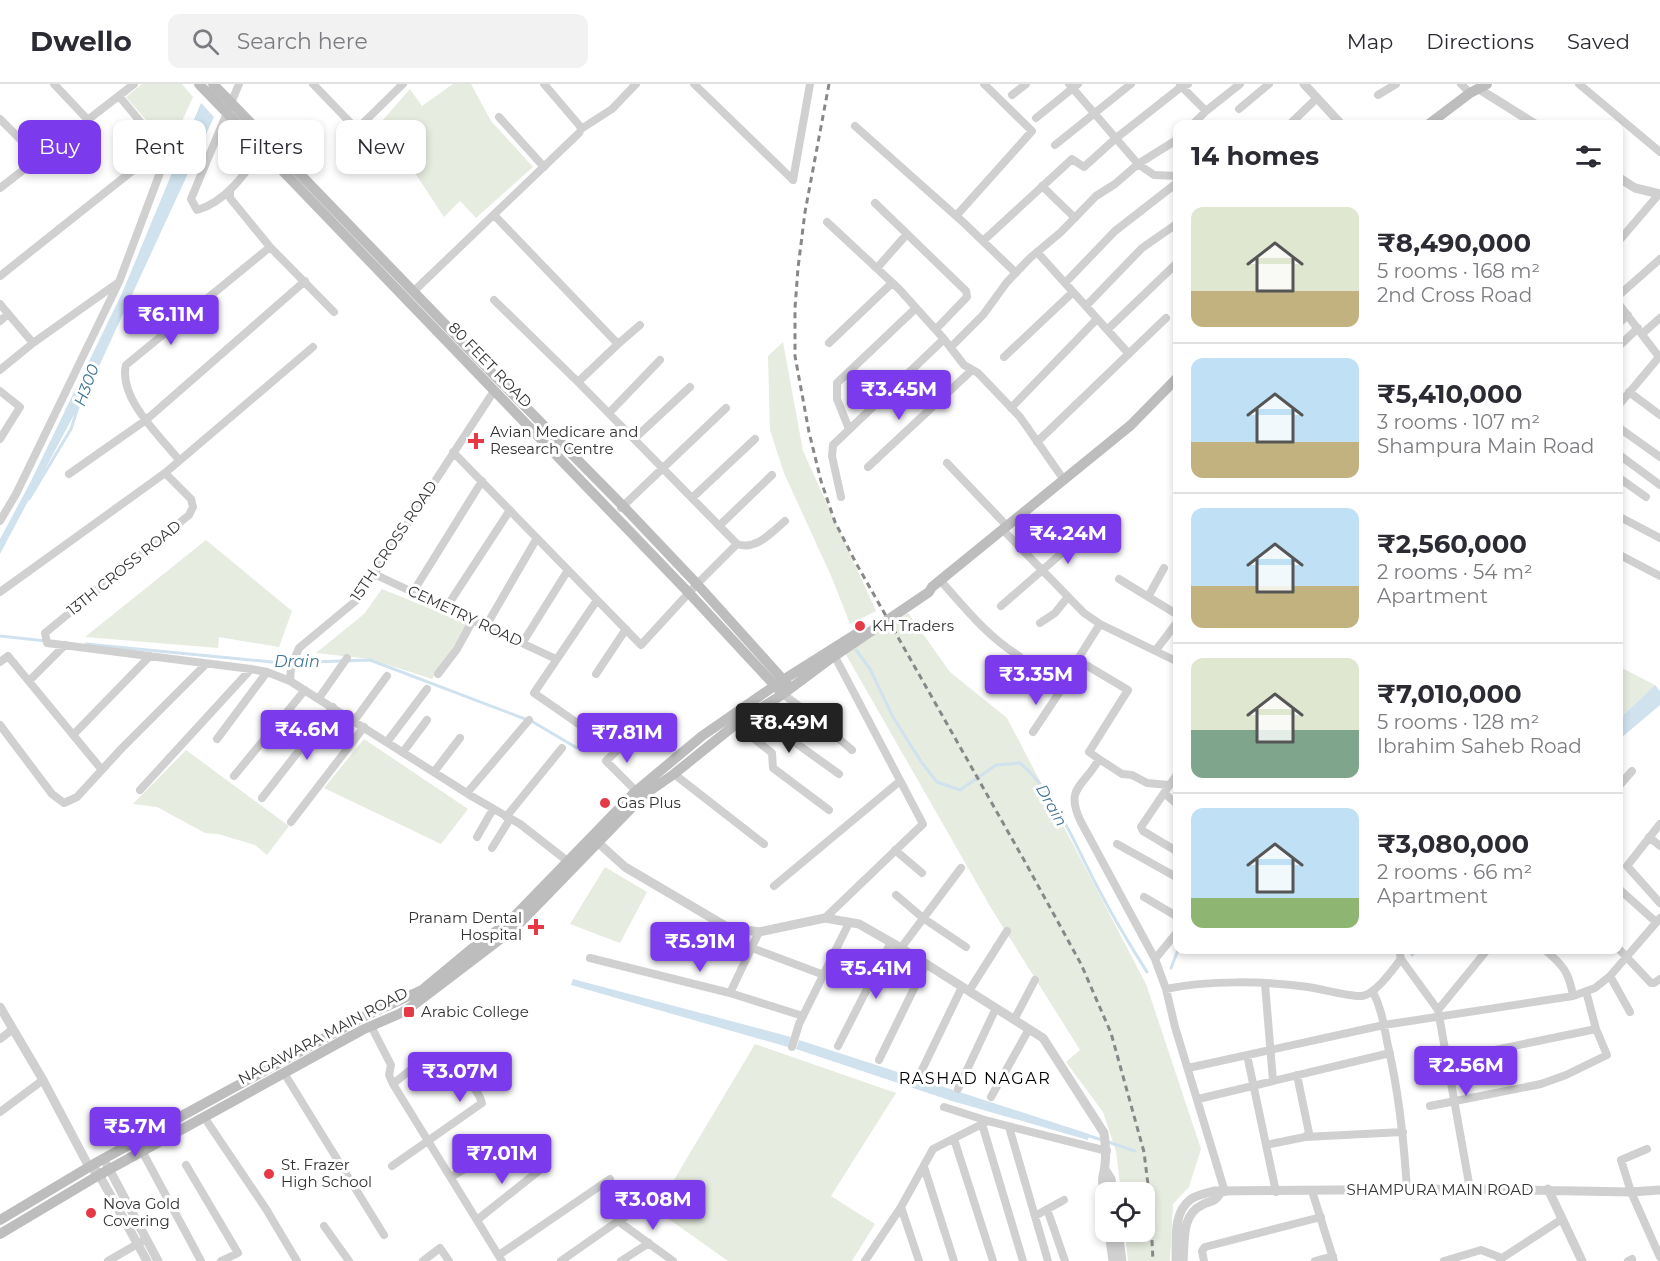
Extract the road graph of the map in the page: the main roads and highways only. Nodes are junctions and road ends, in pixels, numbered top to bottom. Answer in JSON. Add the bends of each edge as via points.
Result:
{"nodes":[{"id":1,"x":208,"y":86,"type":"edge"},
{"id":2,"x":1478,"y":89,"type":"edge"},
{"id":3,"x":241,"y":120,"type":"edge"},
{"id":4,"x":1435,"y":120,"type":"edge"},
{"id":5,"x":293,"y":174,"type":"edge"},
{"id":6,"x":295,"y":174,"type":"edge"},
{"id":7,"x":1173,"y":382,"type":"edge"},
{"id":8,"x":693,"y":588,"type":"junction"},
{"id":9,"x":783,"y":687,"type":"junction"},
{"id":10,"x":594,"y":839,"type":"junction"},
{"id":11,"x":571,"y":864,"type":"junction"},
{"id":12,"x":343,"y":1035,"type":"junction"},
{"id":13,"x":99,"y":1167,"type":"junction"},
{"id":14,"x":0,"y":1220,"type":"edge"},
{"id":15,"x":0,"y":1234,"type":"edge"}],
"edges":[{"from":1,"to":3,"type":"main road","name":"80 FEET ROAD"},
{"from":2,"to":4,"type":"main road"},
{"from":5,"to":8,"type":"main road","name":"80 FEET ROAD","via":[[494,392],[613,515]]},
{"from":6,"to":8,"type":"main road","name":"80 FEET ROAD","via":[[623,506]]},
{"from":7,"to":9,"type":"main road","via":[[1131,425],[923,597]]},
{"from":8,"to":9,"type":"main road","name":"80 FEET ROAD"},
{"from":9,"to":10,"type":"main road"},
{"from":9,"to":10,"type":"main road","via":[[702,736],[636,791]]},
{"from":10,"to":11,"type":"main road"},
{"from":11,"to":12,"type":"main road","via":[[509,922],[422,990],[363,1017]]},
{"from":11,"to":12,"type":"main road","name":"NAGAWARA MAIN ROAD","via":[[507,934],[405,1011]]},
{"from":12,"to":13,"type":"main road"},
{"from":12,"to":13,"type":"main road","name":"NAGAWARA MAIN ROAD","via":[[284,1073],[142,1151]]},
{"from":13,"to":14,"type":"main road","name":"NAGAWARA MAIN ROAD"},
{"from":13,"to":15,"type":"main road","name":"NAGAWARA MAIN ROAD"}]}
